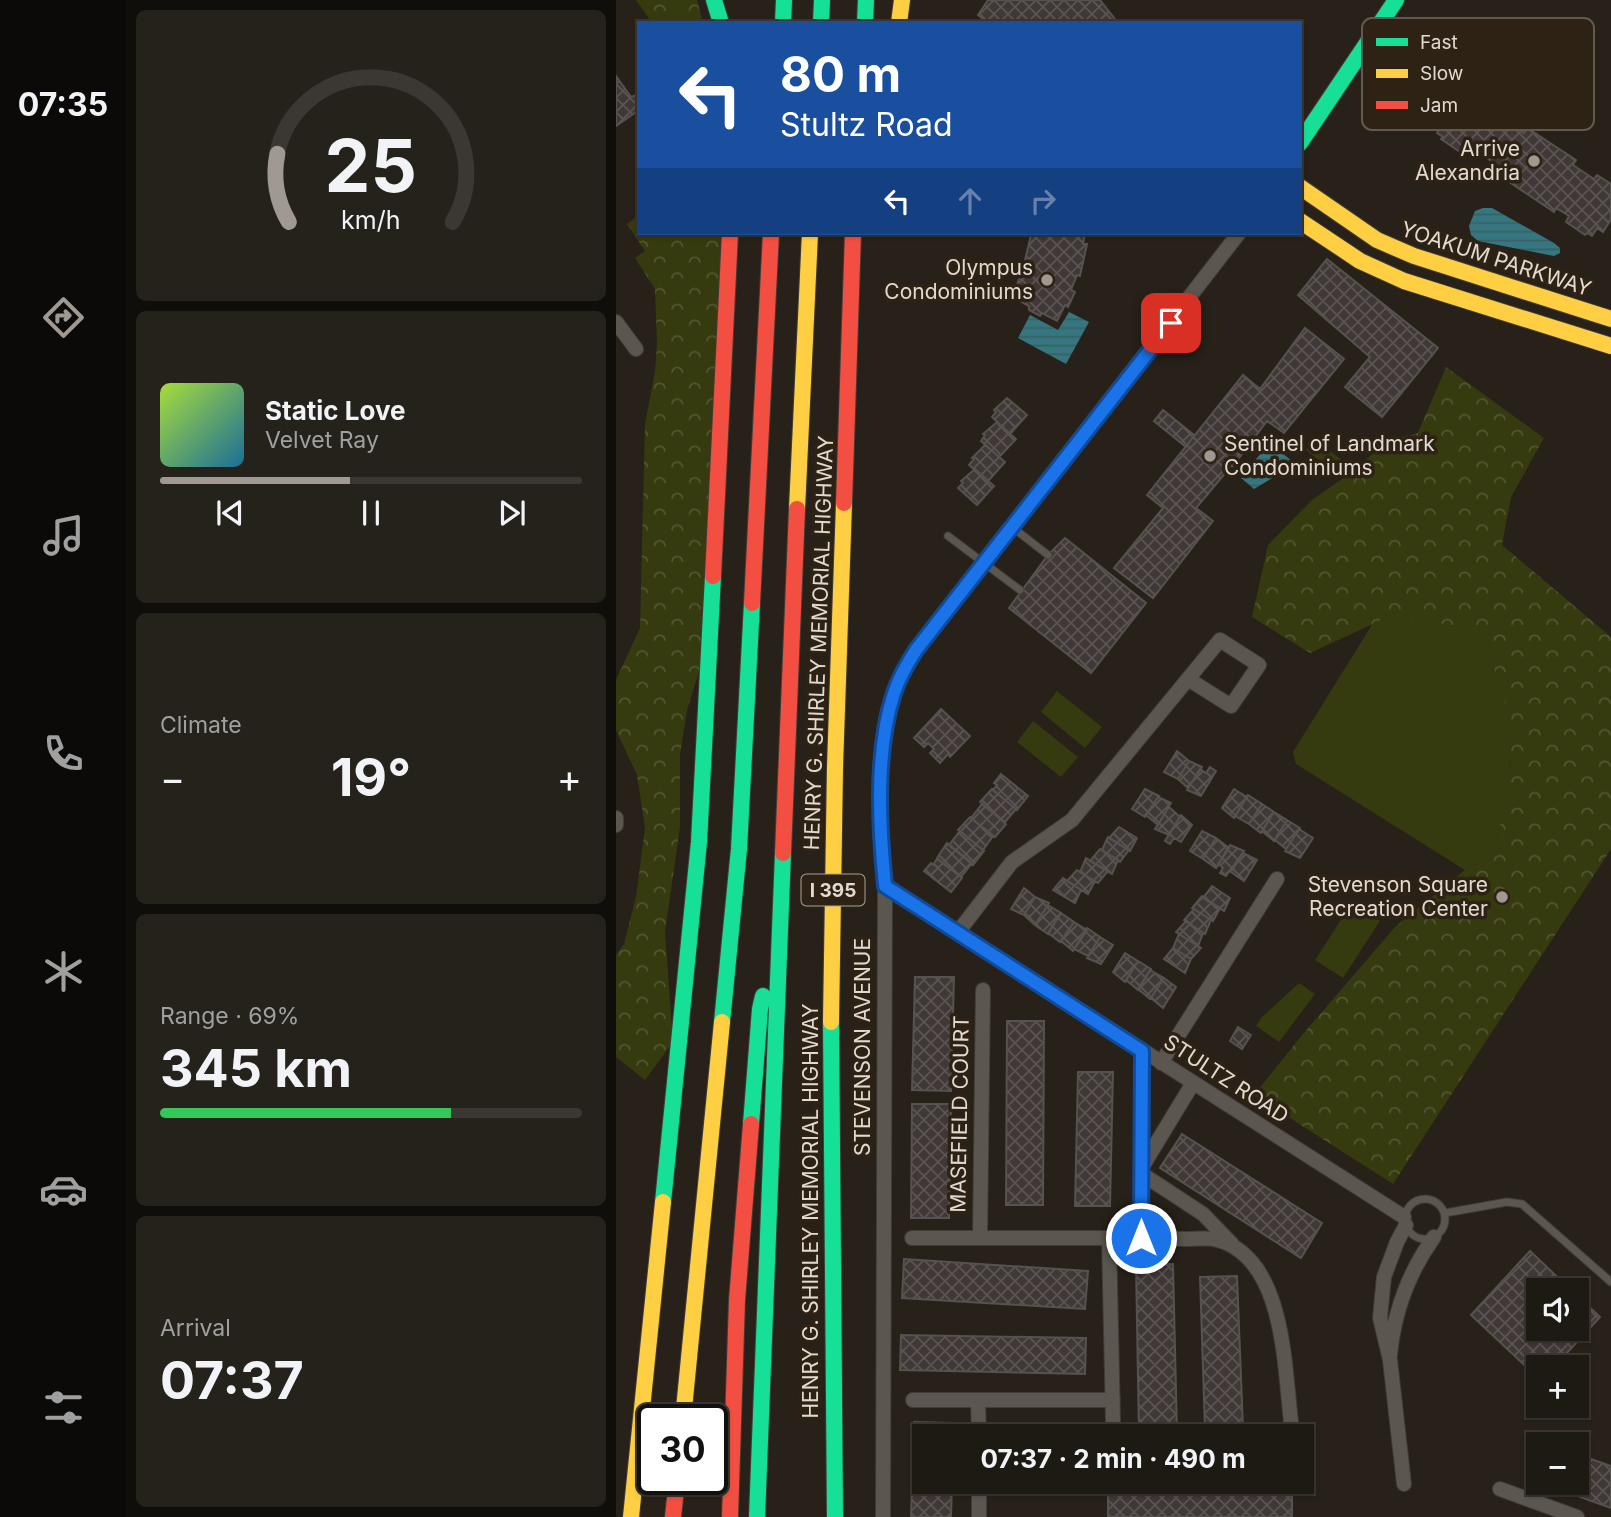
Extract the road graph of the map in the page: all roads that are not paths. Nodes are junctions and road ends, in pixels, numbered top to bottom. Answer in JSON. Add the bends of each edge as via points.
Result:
{"nodes":[{"id":1,"x":713,"y":0,"type":"edge"},
{"id":2,"x":784,"y":0,"type":"edge"},
{"id":3,"x":822,"y":0,"type":"edge"},
{"id":4,"x":866,"y":0,"type":"edge"},
{"id":5,"x":902,"y":0,"type":"edge"},
{"id":6,"x":1395,"y":0,"type":"edge"},
{"id":7,"x":1383,"y":18,"type":"edge"},
{"id":8,"x":720,"y":21,"type":"edge"},
{"id":9,"x":783,"y":21,"type":"edge"},
{"id":10,"x":821,"y":21,"type":"edge"},
{"id":11,"x":865,"y":21,"type":"edge"},
{"id":12,"x":899,"y":21,"type":"edge"},
{"id":13,"x":1362,"y":49,"type":"edge"},
{"id":14,"x":1302,"y":139,"type":"edge"},
{"id":15,"x":1302,"y":188,"type":"edge"},
{"id":16,"x":1302,"y":223,"type":"edge"},
{"id":17,"x":730,"y":235,"type":"edge"},
{"id":18,"x":771,"y":235,"type":"edge"},
{"id":19,"x":810,"y":235,"type":"edge"},
{"id":20,"x":853,"y":235,"type":"edge"},
{"id":21,"x":861,"y":235,"type":"edge"},
{"id":22,"x":1237,"y":235,"type":"edge"},
{"id":23,"x":852,"y":264,"type":"junction"},
{"id":24,"x":1611,"y":319,"type":"edge"},
{"id":25,"x":616,"y":321,"type":"edge"},
{"id":26,"x":1611,"y":345,"type":"edge"},
{"id":27,"x":636,"y":349,"type":"dead end"},
{"id":28,"x":1011,"y":526,"type":"junction"},
{"id":29,"x":948,"y":536,"type":"dead end"},
{"id":30,"x":1048,"y":555,"type":"dead end"},
{"id":31,"x":984,"y":561,"type":"junction"},
{"id":32,"x":1020,"y":590,"type":"dead end"},
{"id":33,"x":1188,"y":679,"type":"junction"},
{"id":34,"x":616,"y":818,"type":"edge"},
{"id":35,"x":616,"y":825,"type":"edge"},
{"id":36,"x":1277,"y":879,"type":"dead end"},
{"id":37,"x":885,"y":886,"type":"junction"},
{"id":38,"x":779,"y":930,"type":"junction"},
{"id":39,"x":958,"y":932,"type":"junction"},
{"id":40,"x":983,"y":990,"type":"dead end"},
{"id":41,"x":1142,"y":1051,"type":"junction"},
{"id":42,"x":1161,"y":1063,"type":"junction"},
{"id":43,"x":1193,"y":1083,"type":"junction"},
{"id":44,"x":1142,"y":1172,"type":"junction"},
{"id":45,"x":1445,"y":1213,"type":"junction"},
{"id":46,"x":1405,"y":1221,"type":"junction"},
{"id":47,"x":1434,"y":1237,"type":"junction"},
{"id":48,"x":912,"y":1238,"type":"dead end"},
{"id":49,"x":980,"y":1238,"type":"junction"},
{"id":50,"x":1109,"y":1238,"type":"junction"},
{"id":51,"x":1141,"y":1238,"type":"junction"},
{"id":52,"x":1238,"y":1250,"type":"junction"},
{"id":53,"x":1611,"y":1282,"type":"edge"},
{"id":54,"x":1390,"y":1360,"type":"junction"},
{"id":55,"x":913,"y":1400,"type":"dead end"},
{"id":56,"x":978,"y":1400,"type":"junction"},
{"id":57,"x":1113,"y":1400,"type":"junction"},
{"id":58,"x":684,"y":1404,"type":"edge"},
{"id":59,"x":979,"y":1424,"type":"edge"},
{"id":60,"x":1115,"y":1424,"type":"edge"},
{"id":61,"x":1290,"y":1424,"type":"edge"},
{"id":62,"x":1405,"y":1484,"type":"dead end"},
{"id":63,"x":1500,"y":1489,"type":"dead end"},
{"id":64,"x":979,"y":1494,"type":"edge"},
{"id":65,"x":675,"y":1495,"type":"edge"},
{"id":66,"x":631,"y":1517,"type":"edge"},
{"id":67,"x":673,"y":1517,"type":"edge"},
{"id":68,"x":730,"y":1517,"type":"edge"},
{"id":69,"x":757,"y":1517,"type":"edge"},
{"id":70,"x":835,"y":1517,"type":"edge"},
{"id":71,"x":883,"y":1517,"type":"edge"},
{"id":72,"x":979,"y":1517,"type":"edge"},
{"id":73,"x":1577,"y":1517,"type":"edge"}],
"edges":[{"from":1,"to":8,"type":"main road"},
{"from":2,"to":9,"type":"main road"},
{"from":3,"to":10,"type":"main road"},
{"from":4,"to":11,"type":"main road"},
{"from":5,"to":12,"type":"main road"},
{"from":6,"to":7,"type":"main road"},
{"from":13,"to":14,"type":"main road"},
{"from":15,"to":24,"type":"main road","name":"YOAKUM PARKWAY","via":[[1377,240],[1414,256]]},
{"from":16,"to":26,"type":"main road","via":[[1360,261],[1404,281]]},
{"from":17,"to":66,"type":"main road","via":[[699,842]]},
{"from":18,"to":58,"type":"main road","via":[[739,849]]},
{"from":19,"to":38,"type":"main road"},
{"from":20,"to":23,"type":"main road","name":"HENRY G. SHIRLEY MEMORIAL HIGHWAY","number":"I 395"},
{"from":21,"to":23,"type":"main road"},
{"from":22,"to":28,"type":"street","name":"STEVENSON AVENUE"},
{"from":23,"to":70,"type":"main road","name":"HENRY G. SHIRLEY MEMORIAL HIGHWAY","number":"I 395","via":[[830,1076]]},
{"from":25,"to":27,"type":"street"},
{"from":28,"to":30,"type":"lane"},
{"from":28,"to":31,"type":"street","name":"STEVENSON AVENUE"},
{"from":29,"to":31,"type":"lane"},
{"from":31,"to":32,"type":"lane"},
{"from":31,"to":37,"type":"street","name":"STEVENSON AVENUE","via":[[916,650],[895,690],[882,769]]},
{"from":33,"to":33,"type":"street","via":[[1220,640],[1259,665],[1231,706]]},
{"from":33,"to":39,"type":"street","via":[[1072,820],[1012,862]]},
{"from":34,"to":35,"type":"street"},
{"from":36,"to":42,"type":"street"},
{"from":37,"to":39,"type":"street","name":"STULTZ ROAD"},
{"from":37,"to":71,"type":"street","name":"STEVENSON AVENUE"},
{"from":38,"to":68,"type":"main road","via":[[760,1009],[744,1193]]},
{"from":38,"to":69,"type":"main road"},
{"from":39,"to":41,"type":"street","name":"STULTZ ROAD"},
{"from":40,"to":49,"type":"street","name":"MASEFIELD COURT"},
{"from":41,"to":42,"type":"street","name":"STULTZ ROAD"},
{"from":41,"to":44,"type":"street"},
{"from":42,"to":43,"type":"street","name":"STULTZ ROAD"},
{"from":43,"to":44,"type":"street"},
{"from":43,"to":46,"type":"street","name":"STULTZ ROAD"},
{"from":44,"to":51,"type":"street"},
{"from":44,"to":52,"type":"street","via":[[1203,1214]]},
{"from":45,"to":46,"type":"lane","via":[[1437,1202],[1423,1198],[1410,1204]]},
{"from":45,"to":47,"type":"lane","via":[[1444,1227]]},
{"from":45,"to":53,"type":"lane","via":[[1507,1202],[1522,1204]]},
{"from":46,"to":47,"type":"lane","via":[[1408,1231],[1420,1239]]},
{"from":46,"to":54,"type":"street","via":[[1381,1296],[1380,1318]]},
{"from":47,"to":54,"type":"street","via":[[1401,1300]]},
{"from":48,"to":49,"type":"street"},
{"from":49,"to":50,"type":"street"},
{"from":50,"to":51,"type":"street"},
{"from":50,"to":57,"type":"street"},
{"from":51,"to":52,"type":"street","via":[[1218,1240]]},
{"from":52,"to":61,"type":"street","via":[[1261,1276],[1276,1313]]},
{"from":54,"to":62,"type":"street"},
{"from":55,"to":56,"type":"street"},
{"from":56,"to":57,"type":"street"},
{"from":56,"to":59,"type":"street"},
{"from":57,"to":60,"type":"street"},
{"from":63,"to":73,"type":"street"},
{"from":64,"to":72,"type":"street"},
{"from":65,"to":67,"type":"main road"}]}
